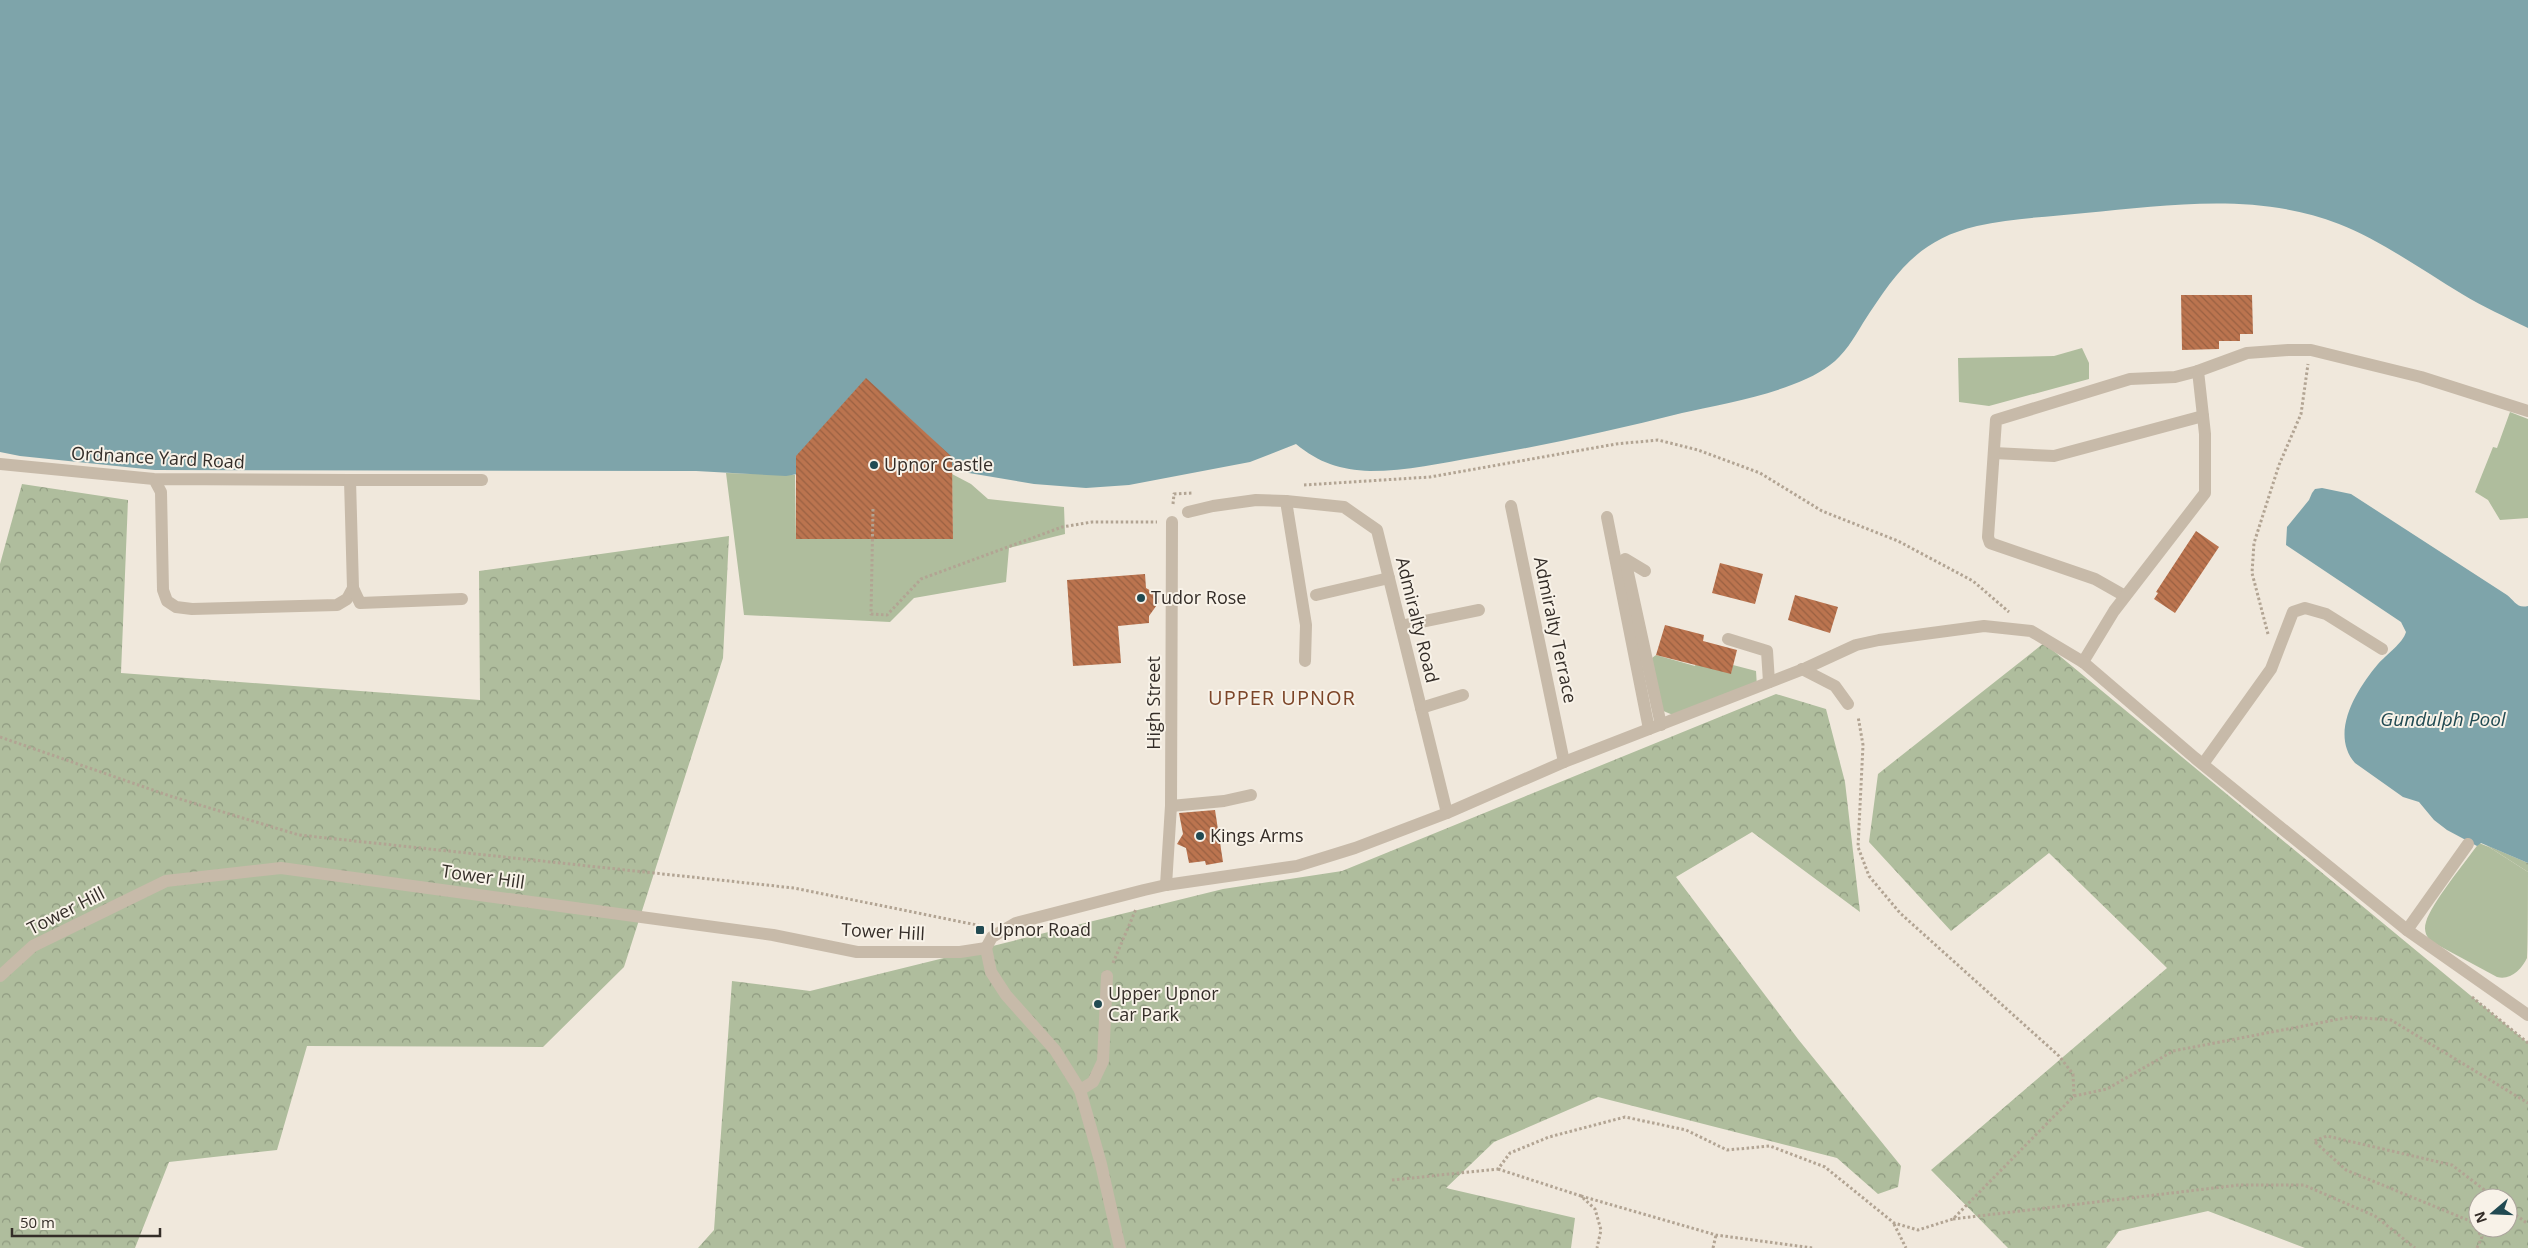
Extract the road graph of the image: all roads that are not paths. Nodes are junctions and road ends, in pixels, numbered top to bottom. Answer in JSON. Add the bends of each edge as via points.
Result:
{"nodes":[{"id":1,"x":2198,"y":371,"type":"junction"},
{"id":2,"x":2528,"y":411,"type":"edge"},
{"id":3,"x":2203,"y":416,"type":"junction"},
{"id":4,"x":1994,"y":454,"type":"junction"},
{"id":5,"x":0,"y":464,"type":"edge"},
{"id":6,"x":154,"y":479,"type":"junction"},
{"id":7,"x":350,"y":480,"type":"junction"},
{"id":8,"x":482,"y":480,"type":"dead end"},
{"id":9,"x":1286,"y":501,"type":"junction"},
{"id":10,"x":1511,"y":506,"type":"dead end"},
{"id":11,"x":1188,"y":512,"type":"dead end"},
{"id":12,"x":1607,"y":517,"type":"dead end"},
{"id":13,"x":1172,"y":522,"type":"road end"},
{"id":14,"x":1645,"y":571,"type":"dead end"},
{"id":15,"x":1389,"y":578,"type":"junction"},
{"id":16,"x":353,"y":588,"type":"junction"},
{"id":17,"x":1316,"y":595,"type":"dead end"},
{"id":18,"x":2126,"y":596,"type":"junction"},
{"id":19,"x":462,"y":599,"type":"dead end"},
{"id":20,"x":1479,"y":610,"type":"dead end"},
{"id":21,"x":1401,"y":626,"type":"junction"},
{"id":22,"x":1728,"y":639,"type":"dead end"},
{"id":23,"x":2382,"y":649,"type":"dead end"},
{"id":24,"x":1305,"y":661,"type":"dead end"},
{"id":25,"x":2083,"y":662,"type":"junction"},
{"id":26,"x":1802,"y":669,"type":"junction"},
{"id":27,"x":1769,"y":682,"type":"junction"},
{"id":28,"x":1463,"y":695,"type":"dead end"},
{"id":29,"x":1848,"y":704,"type":"road end"},
{"id":30,"x":1421,"y":708,"type":"junction"},
{"id":31,"x":1655,"y":727,"type":"junction"},
{"id":32,"x":1564,"y":762,"type":"junction"},
{"id":33,"x":2203,"y":764,"type":"junction"},
{"id":34,"x":1251,"y":795,"type":"dead end"},
{"id":35,"x":1171,"y":806,"type":"junction"},
{"id":36,"x":1447,"y":813,"type":"junction"},
{"id":37,"x":2468,"y":844,"type":"dead end"},
{"id":38,"x":1166,"y":884,"type":"junction"},
{"id":39,"x":2408,"y":930,"type":"junction"},
{"id":40,"x":986,"y":948,"type":"junction"},
{"id":41,"x":0,"y":976,"type":"edge"},
{"id":42,"x":1107,"y":976,"type":"road end"},
{"id":43,"x":2528,"y":1015,"type":"edge"},
{"id":44,"x":1080,"y":1090,"type":"junction"},
{"id":45,"x":1120,"y":1248,"type":"edge"}],
"edges":[{"from":1,"to":2,"type":"street","via":[[2247,353],[2311,350],[2420,377]]},
{"from":1,"to":3,"type":"street"},
{"from":1,"to":4,"type":"street","via":[[2175,377],[2130,379],[2000,417],[1996,422]]},
{"from":3,"to":4,"type":"street","via":[[2054,456]]},
{"from":3,"to":18,"type":"street","via":[[2205,493]]},
{"from":4,"to":18,"type":"street","via":[[1990,543],[2095,579]]},
{"from":5,"to":6,"type":"street","name":"Ordnance Yard Road"},
{"from":6,"to":7,"type":"street","name":"Ordnance Yard Road"},
{"from":6,"to":16,"type":"street","via":[[161,492],[163,590],[167,601],[176,607],[206,609],[337,604],[348,599]]},
{"from":7,"to":8,"type":"street","name":"Ordnance Yard Road"},
{"from":7,"to":16,"type":"street"},
{"from":9,"to":11,"type":"street","name":"Admiralty Road","via":[[1256,500]]},
{"from":9,"to":15,"type":"street","name":"Admiralty Road","via":[[1344,507],[1377,530]]},
{"from":9,"to":24,"type":"street","via":[[1306,625]]},
{"from":10,"to":32,"type":"street","name":"Admiralty Terrace"},
{"from":12,"to":31,"type":"street"},
{"from":13,"to":35,"type":"street","name":"High Street"},
{"from":14,"to":31,"type":"street","via":[[1625,559]]},
{"from":15,"to":17,"type":"street"},
{"from":15,"to":21,"type":"street","name":"Admiralty Road"},
{"from":16,"to":19,"type":"street","via":[[360,603]]},
{"from":18,"to":25,"type":"street"},
{"from":20,"to":21,"type":"street"},
{"from":21,"to":30,"type":"street","name":"Admiralty Road"},
{"from":22,"to":27,"type":"street","via":[[1767,651]]},
{"from":23,"to":33,"type":"street","via":[[2326,614],[2305,608],[2293,612],[2271,669]]},
{"from":25,"to":26,"type":"street","via":[[2031,631],[1984,626],[1856,645]]},
{"from":25,"to":33,"type":"street"},
{"from":26,"to":27,"type":"street"},
{"from":26,"to":29,"type":"street","via":[[1835,686]]},
{"from":27,"to":31,"type":"street"},
{"from":28,"to":30,"type":"street"},
{"from":30,"to":36,"type":"street","name":"Admiralty Road"},
{"from":31,"to":32,"type":"street"},
{"from":32,"to":36,"type":"street"},
{"from":33,"to":39,"type":"street"},
{"from":34,"to":35,"type":"street"},
{"from":35,"to":38,"type":"street","name":"High Street"},
{"from":36,"to":38,"type":"street","via":[[1297,866]]},
{"from":37,"to":39,"type":"street"},
{"from":38,"to":40,"type":"street","via":[[1016,922],[992,937]]},
{"from":39,"to":43,"type":"street"},
{"from":40,"to":41,"type":"street","name":"Tower Hill","via":[[960,952],[858,952],[753,932],[281,868],[166,881],[33,946]]},
{"from":40,"to":44,"type":"street","via":[[991,972],[1006,995],[1055,1050]]},
{"from":42,"to":44,"type":"street","via":[[1103,1061],[1093,1082]]},
{"from":44,"to":45,"type":"street"}]}
